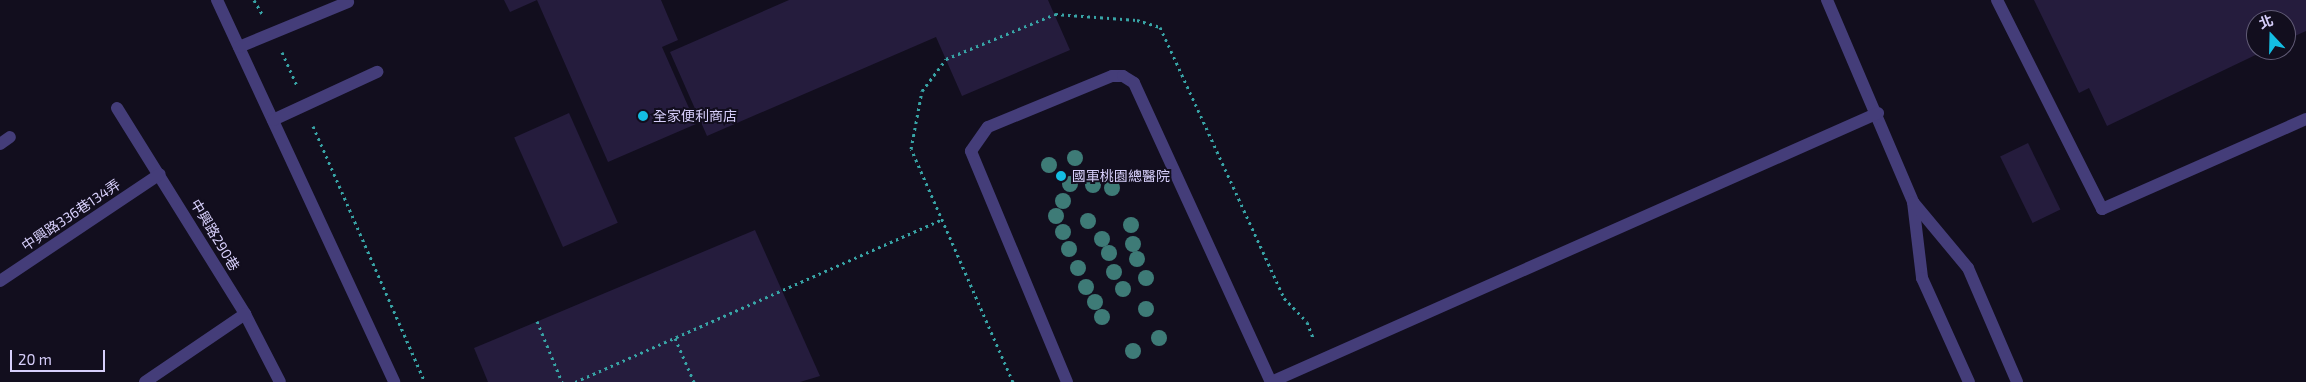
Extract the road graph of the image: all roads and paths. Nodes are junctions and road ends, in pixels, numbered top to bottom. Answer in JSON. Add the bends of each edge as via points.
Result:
{"nodes":[{"id":1,"x":217,"y":0,"type":"edge"},
{"id":2,"x":254,"y":0,"type":"edge"},
{"id":3,"x":1827,"y":0,"type":"edge"},
{"id":4,"x":1997,"y":0,"type":"edge"},
{"id":5,"x":348,"y":2,"type":"dead end"},
{"id":6,"x":273,"y":33,"type":"junction"},
{"id":7,"x":239,"y":47,"type":"junction"},
{"id":8,"x":946,"y":59,"type":"dead end"},
{"id":9,"x":377,"y":72,"type":"dead end"},
{"id":10,"x":306,"y":105,"type":"junction"},
{"id":11,"x":117,"y":108,"type":"dead end"},
{"id":12,"x":1878,"y":113,"type":"junction"},
{"id":13,"x":2306,"y":119,"type":"edge"},
{"id":14,"x":273,"y":120,"type":"junction"},
{"id":15,"x":160,"y":174,"type":"junction"},
{"id":16,"x":1913,"y":202,"type":"junction"},
{"id":17,"x":942,"y":219,"type":"junction"},
{"id":18,"x":0,"y":281,"type":"edge"},
{"id":19,"x":245,"y":314,"type":"junction"},
{"id":20,"x":537,"y":321,"type":"dead end"},
{"id":21,"x":675,"y":338,"type":"junction"},
{"id":22,"x":145,"y":382,"type":"edge"},
{"id":23,"x":280,"y":382,"type":"edge"},
{"id":24,"x":394,"y":382,"type":"edge"},
{"id":25,"x":425,"y":382,"type":"edge"},
{"id":26,"x":562,"y":382,"type":"edge"},
{"id":27,"x":575,"y":382,"type":"edge"},
{"id":28,"x":694,"y":382,"type":"edge"},
{"id":29,"x":1013,"y":382,"type":"edge"},
{"id":30,"x":1067,"y":382,"type":"edge"},
{"id":31,"x":1271,"y":382,"type":"edge"},
{"id":32,"x":1969,"y":382,"type":"edge"},
{"id":33,"x":2017,"y":382,"type":"edge"}],
"edges":[{"from":1,"to":7,"type":"lane"},
{"from":2,"to":6,"type":"path"},
{"from":3,"to":12,"type":"lane"},
{"from":4,"to":13,"type":"lane","via":[[2102,209]]},
{"from":5,"to":6,"type":"lane"},
{"from":6,"to":7,"type":"lane"},
{"from":6,"to":10,"type":"path"},
{"from":7,"to":14,"type":"lane"},
{"from":8,"to":17,"type":"path","via":[[922,91],[911,150]]},
{"from":9,"to":10,"type":"lane"},
{"from":10,"to":14,"type":"lane"},
{"from":10,"to":25,"type":"path"},
{"from":11,"to":15,"type":"lane","name":"中興路290巷"},
{"from":12,"to":16,"type":"lane"},
{"from":12,"to":31,"type":"lane"},
{"from":14,"to":24,"type":"lane"},
{"from":15,"to":18,"type":"lane","name":"中興路336巷134弄"},
{"from":15,"to":19,"type":"lane","name":"中興路290巷"},
{"from":16,"to":32,"type":"lane","via":[[1922,278]]},
{"from":16,"to":33,"type":"lane","via":[[1968,268]]},
{"from":17,"to":21,"type":"path"},
{"from":17,"to":29,"type":"path"},
{"from":19,"to":22,"type":"lane"},
{"from":19,"to":23,"type":"lane","name":"中興路290巷"},
{"from":20,"to":26,"type":"path"},
{"from":21,"to":27,"type":"path"},
{"from":21,"to":28,"type":"path"},
{"from":30,"to":31,"type":"lane","via":[[971,151],[988,127],[1112,76],[1124,76],[1134,83]]}]}
